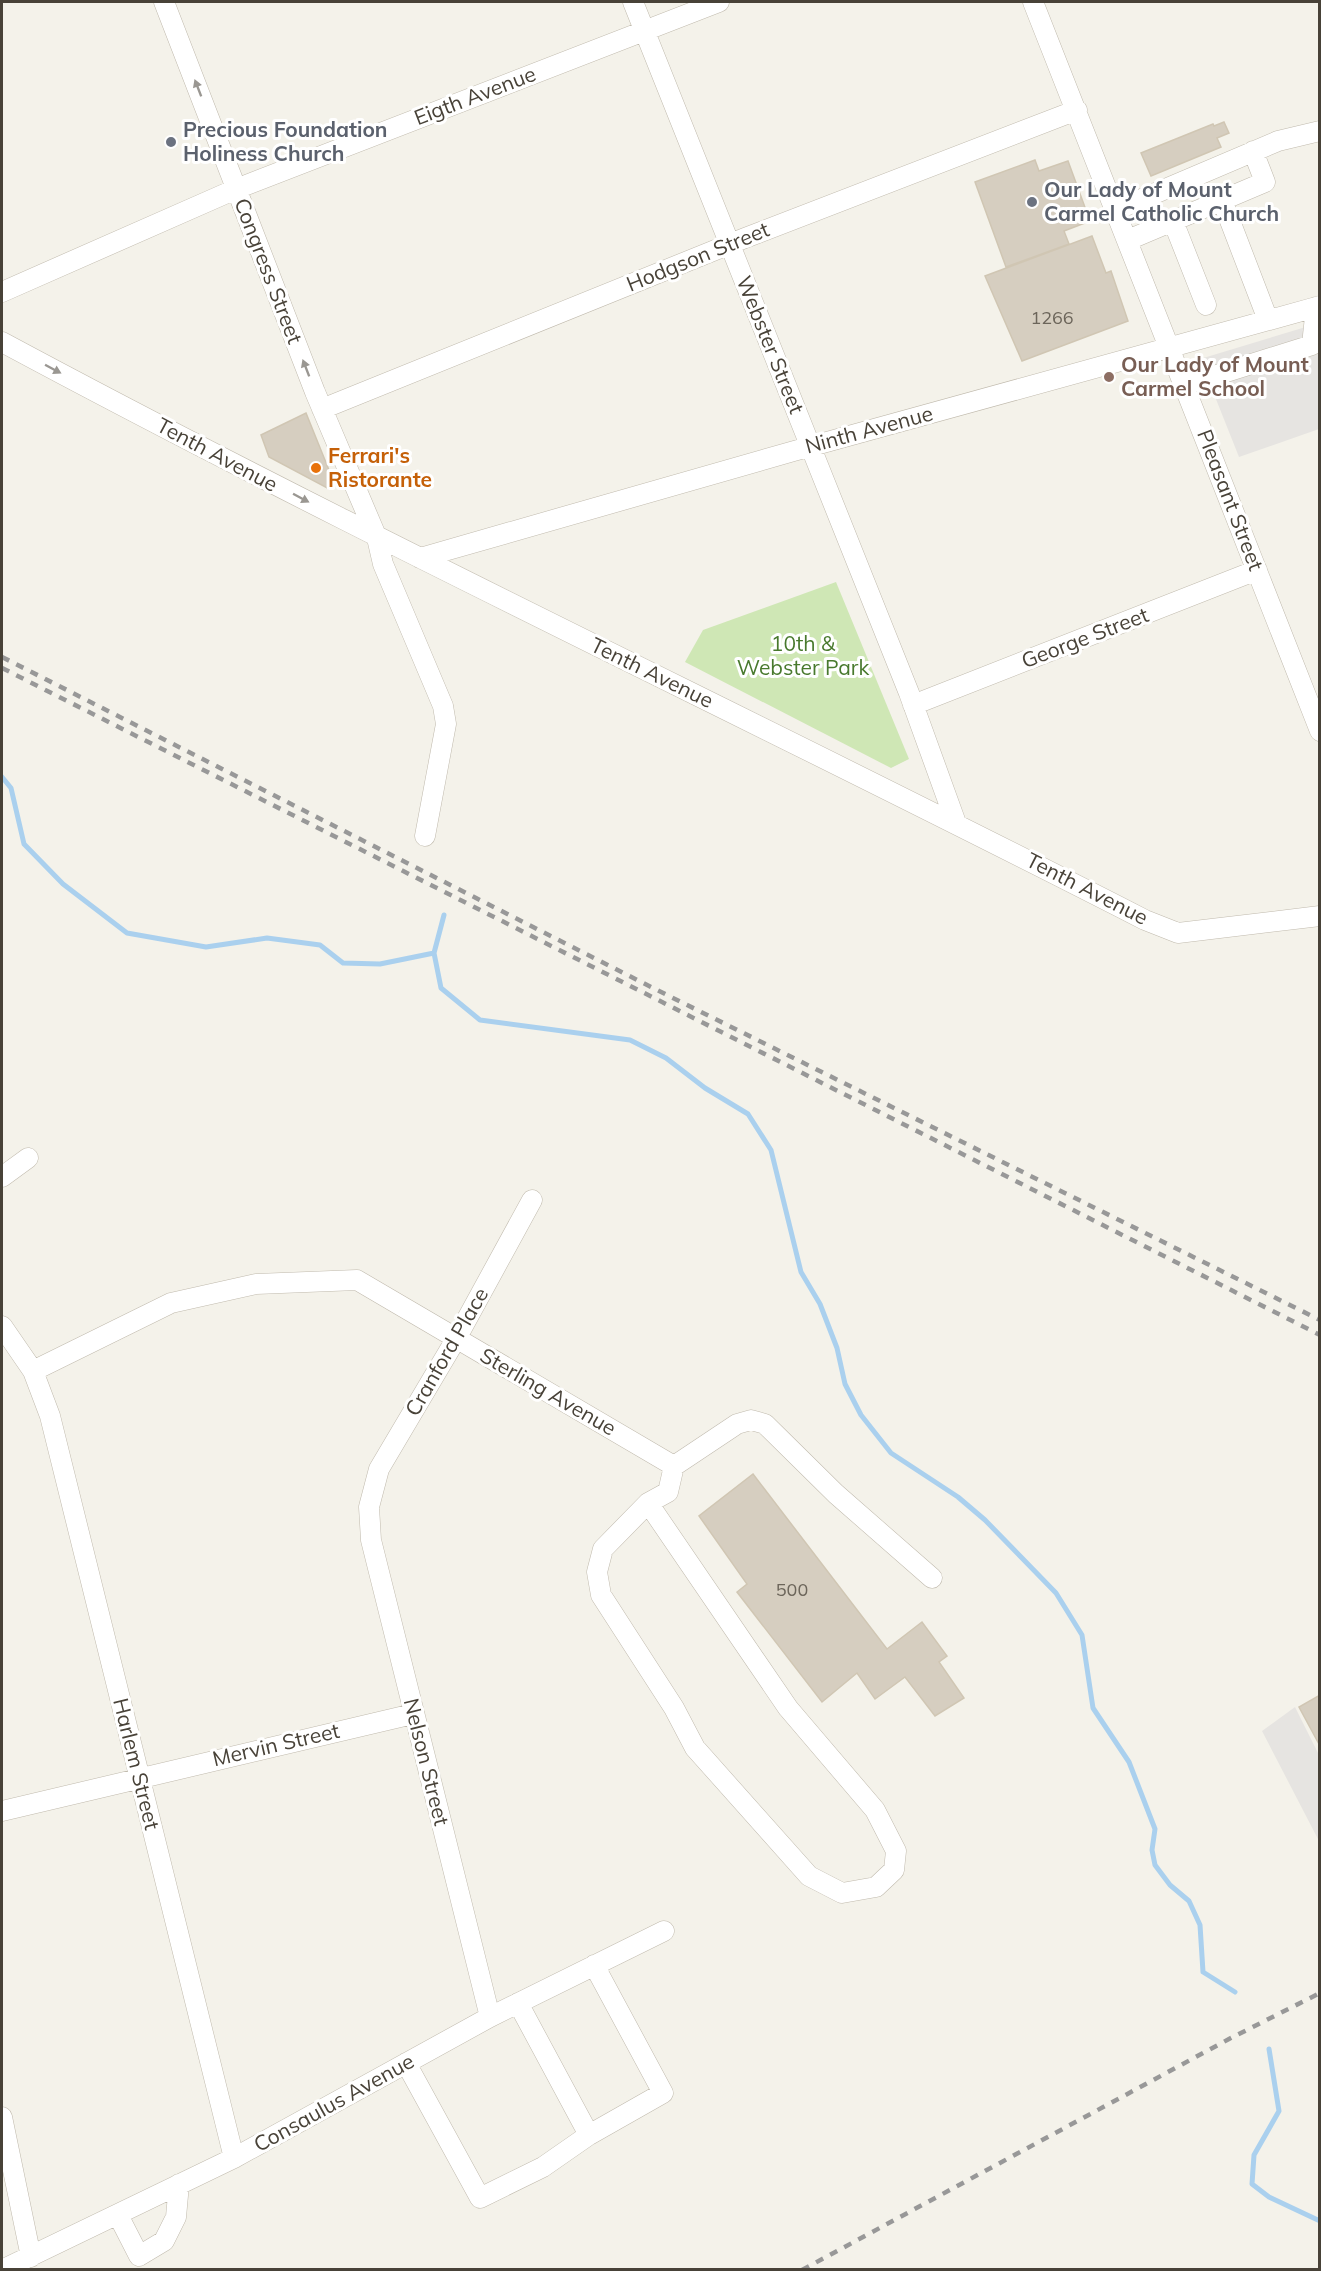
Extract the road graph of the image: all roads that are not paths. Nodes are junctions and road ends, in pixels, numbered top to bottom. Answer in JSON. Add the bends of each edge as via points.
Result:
{"nodes":[{"id":1,"x":164,"y":2,"type":"edge"},
{"id":2,"x":633,"y":2,"type":"edge"},
{"id":3,"x":719,"y":2,"type":"edge"},
{"id":4,"x":1033,"y":2,"type":"edge"},
{"id":5,"x":644,"y":30,"type":"junction"},
{"id":6,"x":1077,"y":110,"type":"junction"},
{"id":7,"x":1320,"y":131,"type":"edge"},
{"id":8,"x":1253,"y":151,"type":"junction"},
{"id":9,"x":236,"y":189,"type":"junction"},
{"id":10,"x":1222,"y":200,"type":"junction"},
{"id":11,"x":1116,"y":210,"type":"junction"},
{"id":12,"x":1173,"y":221,"type":"junction"},
{"id":13,"x":1128,"y":240,"type":"junction"},
{"id":14,"x":730,"y":244,"type":"junction"},
{"id":15,"x":2,"y":292,"type":"edge"},
{"id":16,"x":1206,"y":305,"type":"dead end"},
{"id":17,"x":1318,"y":306,"type":"edge"},
{"id":18,"x":1268,"y":320,"type":"junction"},
{"id":19,"x":2,"y":342,"type":"edge"},
{"id":20,"x":1170,"y":348,"type":"junction"},
{"id":21,"x":1185,"y":385,"type":"junction"},
{"id":22,"x":322,"y":409,"type":"junction"},
{"id":23,"x":810,"y":446,"type":"junction"},
{"id":24,"x":377,"y":538,"type":"junction"},
{"id":25,"x":420,"y":558,"type":"junction"},
{"id":26,"x":1257,"y":570,"type":"junction"},
{"id":27,"x":914,"y":705,"type":"junction"},
{"id":28,"x":1320,"y":731,"type":"edge"},
{"id":29,"x":956,"y":823,"type":"junction"},
{"id":30,"x":425,"y":836,"type":"dead end"},
{"id":31,"x":1320,"y":916,"type":"edge"},
{"id":32,"x":28,"y":1158,"type":"dead end"},
{"id":33,"x":2,"y":1177,"type":"edge"},
{"id":34,"x":532,"y":1200,"type":"dead end"},
{"id":35,"x":2,"y":1329,"type":"edge"},
{"id":36,"x":456,"y":1339,"type":"junction"},
{"id":37,"x":33,"y":1371,"type":"junction"},
{"id":38,"x":674,"y":1466,"type":"junction"},
{"id":39,"x":648,"y":1503,"type":"junction"},
{"id":40,"x":369,"y":1507,"type":"joint"},
{"id":41,"x":932,"y":1578,"type":"dead end"},
{"id":42,"x":413,"y":1714,"type":"junction"},
{"id":43,"x":140,"y":1777,"type":"junction"},
{"id":44,"x":2,"y":1811,"type":"edge"},
{"id":45,"x":664,"y":1931,"type":"dead end"},
{"id":46,"x":594,"y":1965,"type":"junction"},
{"id":47,"x":518,"y":2003,"type":"junction"},
{"id":48,"x":490,"y":2017,"type":"junction"},
{"id":49,"x":406,"y":2063,"type":"junction"},
{"id":50,"x":2,"y":2117,"type":"edge"},
{"id":51,"x":589,"y":2135,"type":"junction"},
{"id":52,"x":234,"y":2158,"type":"junction"},
{"id":53,"x":179,"y":2184,"type":"junction"},
{"id":54,"x":118,"y":2215,"type":"junction"},
{"id":55,"x":138,"y":2263,"type":"edge"},
{"id":56,"x":16,"y":2265,"type":"edge"}],
"edges":[{"from":9,"to":1,"type":"street","name":"Congress Street","one_way":true},
{"from":2,"to":5,"type":"street","name":"Webster Street"},
{"from":3,"to":5,"type":"street","name":"Eigth Avenue"},
{"from":4,"to":6,"type":"street","name":"Pleasant Street"},
{"from":5,"to":9,"type":"street","name":"Eigth Avenue"},
{"from":5,"to":14,"type":"street","name":"Webster Street"},
{"from":6,"to":11,"type":"street","name":"Pleasant Street"},
{"from":6,"to":14,"type":"street","name":"Hodgson Street"},
{"from":7,"to":8,"type":"street"},
{"from":8,"to":10,"type":"street","via":[[1265,182]]},
{"from":8,"to":11,"type":"street"},
{"from":9,"to":15,"type":"street","name":"Eigth Avenue"},
{"from":22,"to":9,"type":"street","name":"Congress Street","one_way":true},
{"from":10,"to":12,"type":"street"},
{"from":10,"to":18,"type":"street"},
{"from":11,"to":13,"type":"street","name":"Pleasant Street"},
{"from":12,"to":13,"type":"street"},
{"from":12,"to":16,"type":"street"},
{"from":13,"to":20,"type":"street","name":"Pleasant Street"},
{"from":14,"to":22,"type":"street","name":"Hodgson Street"},
{"from":14,"to":23,"type":"street","name":"Webster Street"},
{"from":17,"to":18,"type":"street","name":"Ninth Avenue"},
{"from":17,"to":21,"type":"street","via":[[1312,345]]},
{"from":18,"to":20,"type":"street","name":"Ninth Avenue"},
{"from":19,"to":24,"type":"street","name":"Tenth Avenue","one_way":true},
{"from":20,"to":21,"type":"street","name":"Pleasant Street"},
{"from":20,"to":23,"type":"street","name":"Ninth Avenue"},
{"from":21,"to":26,"type":"street","name":"Pleasant Street"},
{"from":22,"to":24,"type":"street","name":"Congress Street"},
{"from":23,"to":25,"type":"street","name":"Ninth Avenue"},
{"from":23,"to":27,"type":"street","name":"Webster Street"},
{"from":24,"to":25,"type":"street","name":"Tenth Avenue"},
{"from":24,"to":30,"type":"street","name":"Congress Street","via":[[383,564],[443,706],[446,724]]},
{"from":25,"to":29,"type":"street","name":"Tenth Avenue"},
{"from":26,"to":27,"type":"street","name":"George Street"},
{"from":26,"to":28,"type":"street","name":"Pleasant Street"},
{"from":27,"to":29,"type":"street","name":"Webster Street"},
{"from":29,"to":31,"type":"street","name":"Tenth Avenue","via":[[1145,920],[1178,933]]},
{"from":32,"to":33,"type":"street"},
{"from":34,"to":36,"type":"street","name":"Cranford Place"},
{"from":35,"to":37,"type":"street","name":"Harlem Street"},
{"from":36,"to":37,"type":"street","name":"Sterling Avenue","via":[[357,1280],[256,1284],[171,1303]]},
{"from":36,"to":38,"type":"street","name":"Sterling Avenue"},
{"from":36,"to":40,"type":"street","name":"Cranford Place","via":[[379,1469]]},
{"from":37,"to":43,"type":"street","name":"Harlem Street","via":[[50,1416]]},
{"from":38,"to":39,"type":"street","via":[[668,1492]]},
{"from":38,"to":41,"type":"street","via":[[737,1424],[751,1420],[765,1424],[836,1494]]},
{"from":39,"to":39,"type":"street","via":[[603,1549],[597,1572],[601,1595],[674,1708],[695,1748],[809,1876],[842,1893],[876,1887],[894,1870],[896,1851],[875,1810],[788,1707]]},
{"from":40,"to":42,"type":"street","name":"Nelson Street","via":[[371,1540]]},
{"from":42,"to":43,"type":"street","name":"Mervin Street"},
{"from":42,"to":48,"type":"street","name":"Nelson Street"},
{"from":43,"to":44,"type":"street","name":"Mervin Street"},
{"from":43,"to":52,"type":"street","name":"Harlem Street"},
{"from":45,"to":46,"type":"street","name":"Consaulus Avenue"},
{"from":46,"to":47,"type":"street","name":"Consaulus Avenue"},
{"from":46,"to":51,"type":"street","via":[[663,2093]]},
{"from":47,"to":48,"type":"street","name":"Consaulus Avenue"},
{"from":47,"to":51,"type":"street"},
{"from":48,"to":49,"type":"street","name":"Consaulus Avenue"},
{"from":49,"to":51,"type":"street","via":[[480,2198],[543,2167]]},
{"from":49,"to":52,"type":"street","name":"Consaulus Avenue"},
{"from":50,"to":56,"type":"street"},
{"from":52,"to":53,"type":"street","name":"Consaulus Avenue"},
{"from":53,"to":54,"type":"street","name":"Consaulus Avenue"},
{"from":53,"to":55,"type":"street","via":[[176,2217],[164,2241]]},
{"from":54,"to":55,"type":"street"},
{"from":54,"to":56,"type":"street","name":"Consaulus Avenue"}]}
